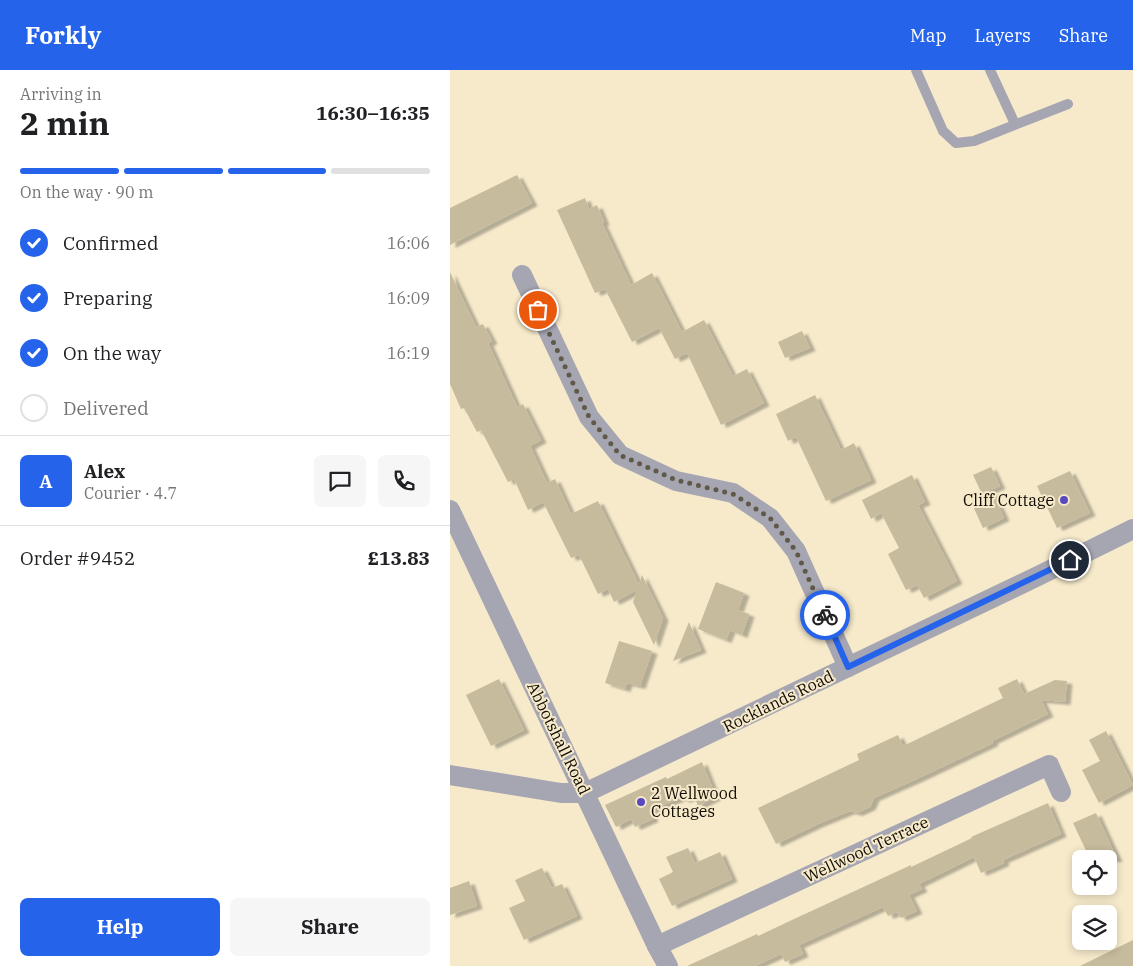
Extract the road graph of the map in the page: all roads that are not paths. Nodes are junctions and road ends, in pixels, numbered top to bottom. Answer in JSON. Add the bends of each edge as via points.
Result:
{"nodes":[{"id":1,"x":916,"y":70,"type":"edge"},
{"id":2,"x":990,"y":70,"type":"edge"},
{"id":3,"x":1068,"y":104,"type":"dead end"},
{"id":4,"x":1015,"y":124,"type":"junction"},
{"id":5,"x":522,"y":275,"type":"dead end"},
{"id":6,"x":450,"y":510,"type":"edge"},
{"id":7,"x":1133,"y":529,"type":"edge"},
{"id":8,"x":848,"y":667,"type":"junction"},
{"id":9,"x":450,"y":775,"type":"edge"},
{"id":10,"x":1061,"y":792,"type":"dead end"},
{"id":11,"x":586,"y":793,"type":"junction"},
{"id":12,"x":657,"y":946,"type":"junction"},
{"id":13,"x":668,"y":966,"type":"edge"}],
"edges":[{"from":1,"to":4,"type":"lane","via":[[943,131],[956,143],[974,141]]},
{"from":2,"to":4,"type":"lane"},
{"from":3,"to":4,"type":"lane"},
{"from":5,"to":8,"type":"street","via":[[589,417],[620,455],[676,480],[733,494],[770,518],[796,551]]},
{"from":6,"to":11,"type":"street","name":"Abbotshall Road"},
{"from":7,"to":8,"type":"street","name":"Rocklands Road"},
{"from":8,"to":11,"type":"street","name":"Rocklands Road"},
{"from":9,"to":11,"type":"street","via":[[561,793]]},
{"from":10,"to":12,"type":"street","name":"Wellwood Terrace","via":[[1048,765]]},
{"from":11,"to":12,"type":"street","name":"Abbotshall Road"},
{"from":12,"to":13,"type":"street","name":"Abbotshall Road"}]}
